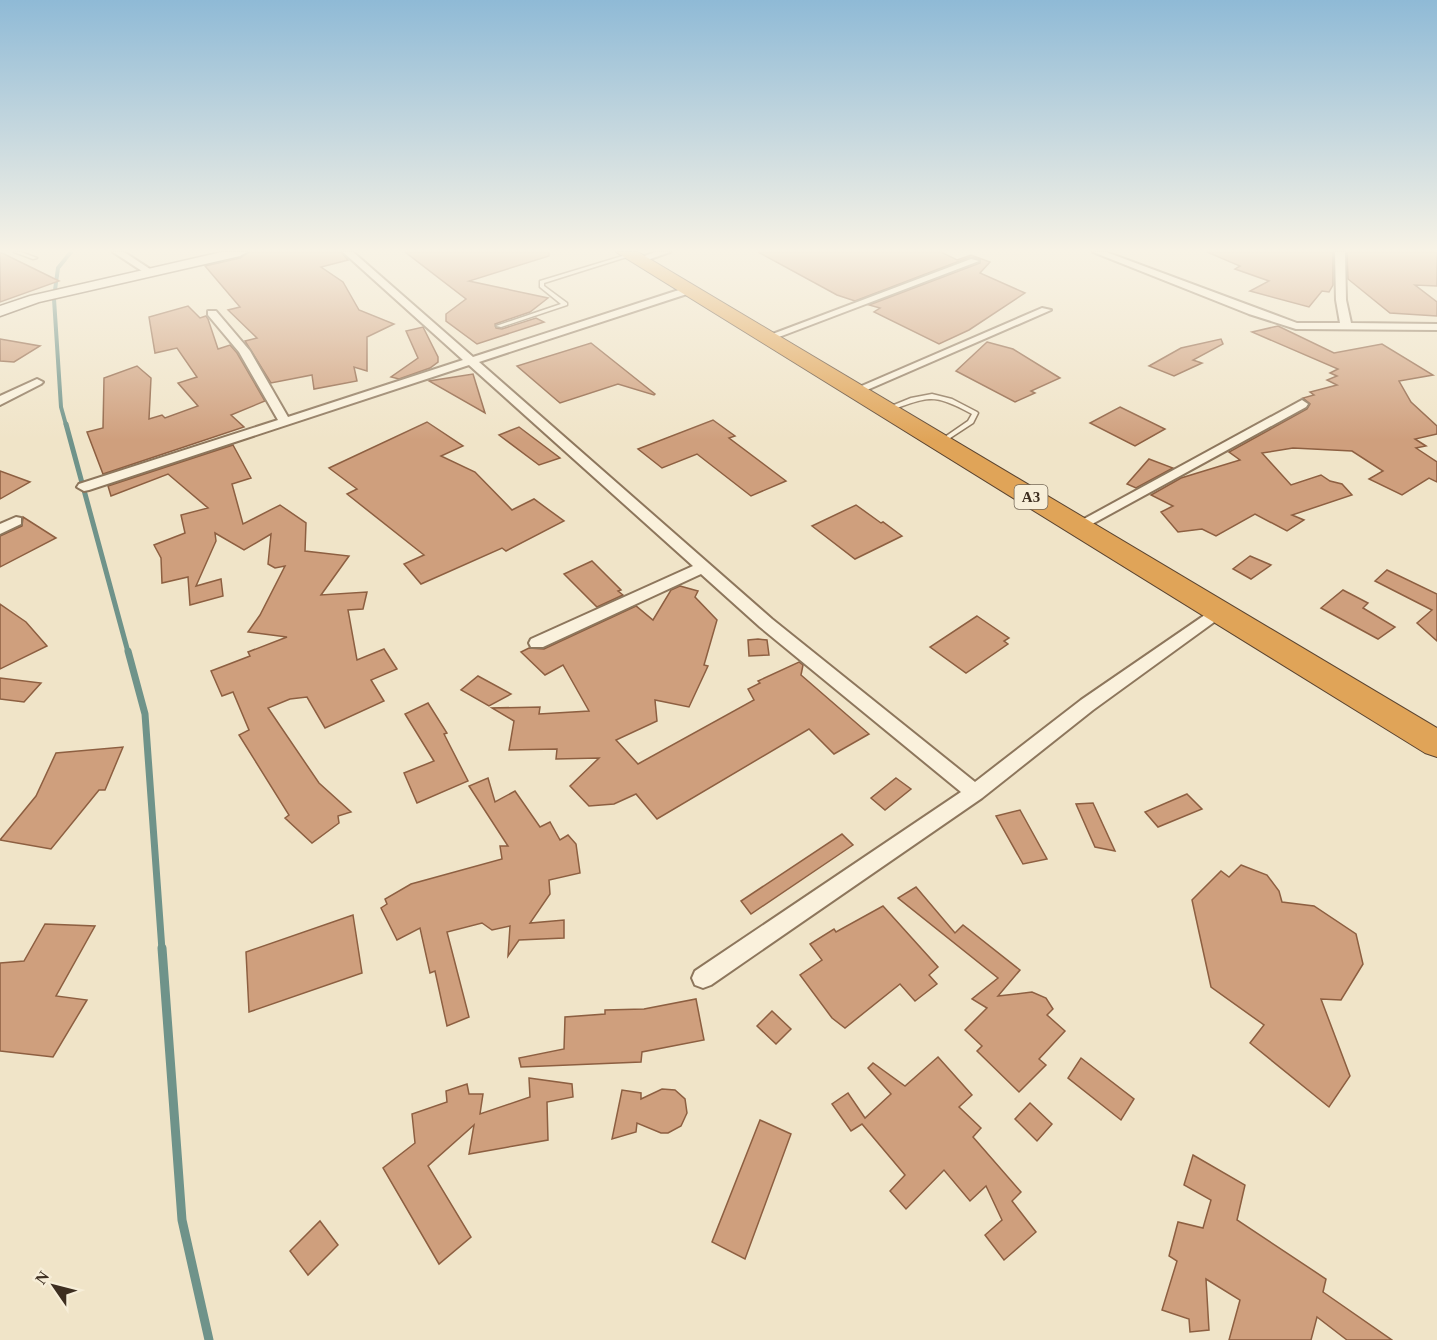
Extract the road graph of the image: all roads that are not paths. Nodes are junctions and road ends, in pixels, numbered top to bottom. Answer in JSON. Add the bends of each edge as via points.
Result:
{"nodes":[{"id":1,"x":213,"y":315,"type":"edge"},
{"id":2,"x":419,"y":315,"type":"edge"},
{"id":3,"x":534,"y":315,"type":"edge"},
{"id":4,"x":614,"y":315,"type":"edge"},
{"id":5,"x":729,"y":315,"type":"edge"},
{"id":6,"x":830,"y":315,"type":"edge"},
{"id":7,"x":1035,"y":315,"type":"edge"},
{"id":8,"x":1260,"y":315,"type":"edge"},
{"id":9,"x":1344,"y":315,"type":"edge"},
{"id":10,"x":500,"y":326,"type":"dead end"},
{"id":11,"x":1346,"y":326,"type":"junction"},
{"id":12,"x":1437,"y":327,"type":"edge"},
{"id":13,"x":767,"y":338,"type":"junction"},
{"id":14,"x":472,"y":361,"type":"junction"},
{"id":15,"x":37,"y":382,"type":"dead end"},
{"id":16,"x":856,"y":391,"type":"junction"},
{"id":17,"x":0,"y":400,"type":"edge"},
{"id":18,"x":1302,"y":404,"type":"dead end"},
{"id":19,"x":887,"y":410,"type":"junction"},
{"id":20,"x":285,"y":422,"type":"junction"},
{"id":21,"x":941,"y":442,"type":"junction"},
{"id":22,"x":84,"y":487,"type":"dead end"},
{"id":23,"x":16,"y":521,"type":"dead end"},
{"id":24,"x":1078,"y":526,"type":"junction"},
{"id":25,"x":0,"y":530,"type":"edge"},
{"id":26,"x":703,"y":567,"type":"junction"},
{"id":27,"x":1220,"y":612,"type":"junction"},
{"id":28,"x":537,"y":643,"type":"dead end"},
{"id":29,"x":1437,"y":744,"type":"edge"},
{"id":30,"x":975,"y":793,"type":"junction"},
{"id":31,"x":704,"y":978,"type":"dead end"}],
"edges":[{"from":1,"to":20,"type":"street","via":[[244,351]]},
{"from":2,"to":14,"type":"street"},
{"from":3,"to":10,"type":"lane"},
{"from":4,"to":14,"type":"street"},
{"from":5,"to":13,"type":"highway","number":"A3"},
{"from":6,"to":13,"type":"street"},
{"from":7,"to":16,"type":"street"},
{"from":8,"to":11,"type":"street","via":[[1296,326]]},
{"from":9,"to":11,"type":"street"},
{"from":11,"to":12,"type":"street"},
{"from":13,"to":16,"type":"highway","number":"A3"},
{"from":14,"to":20,"type":"street"},
{"from":14,"to":26,"type":"street"},
{"from":15,"to":17,"type":"street"},
{"from":16,"to":19,"type":"highway","number":"A3"},
{"from":18,"to":24,"type":"street"},
{"from":19,"to":21,"type":"highway","number":"A3"},
{"from":19,"to":21,"type":"lane","via":[[927,394],[948,398],[975,413],[972,422]]},
{"from":20,"to":22,"type":"street"},
{"from":21,"to":24,"type":"highway","number":"A3"},
{"from":23,"to":25,"type":"street"},
{"from":24,"to":27,"type":"highway","number":"A3"},
{"from":26,"to":28,"type":"street"},
{"from":26,"to":30,"type":"street"},
{"from":27,"to":29,"type":"highway","number":"A3"},
{"from":27,"to":30,"type":"street","via":[[1087,705]]},
{"from":30,"to":31,"type":"street"}]}
